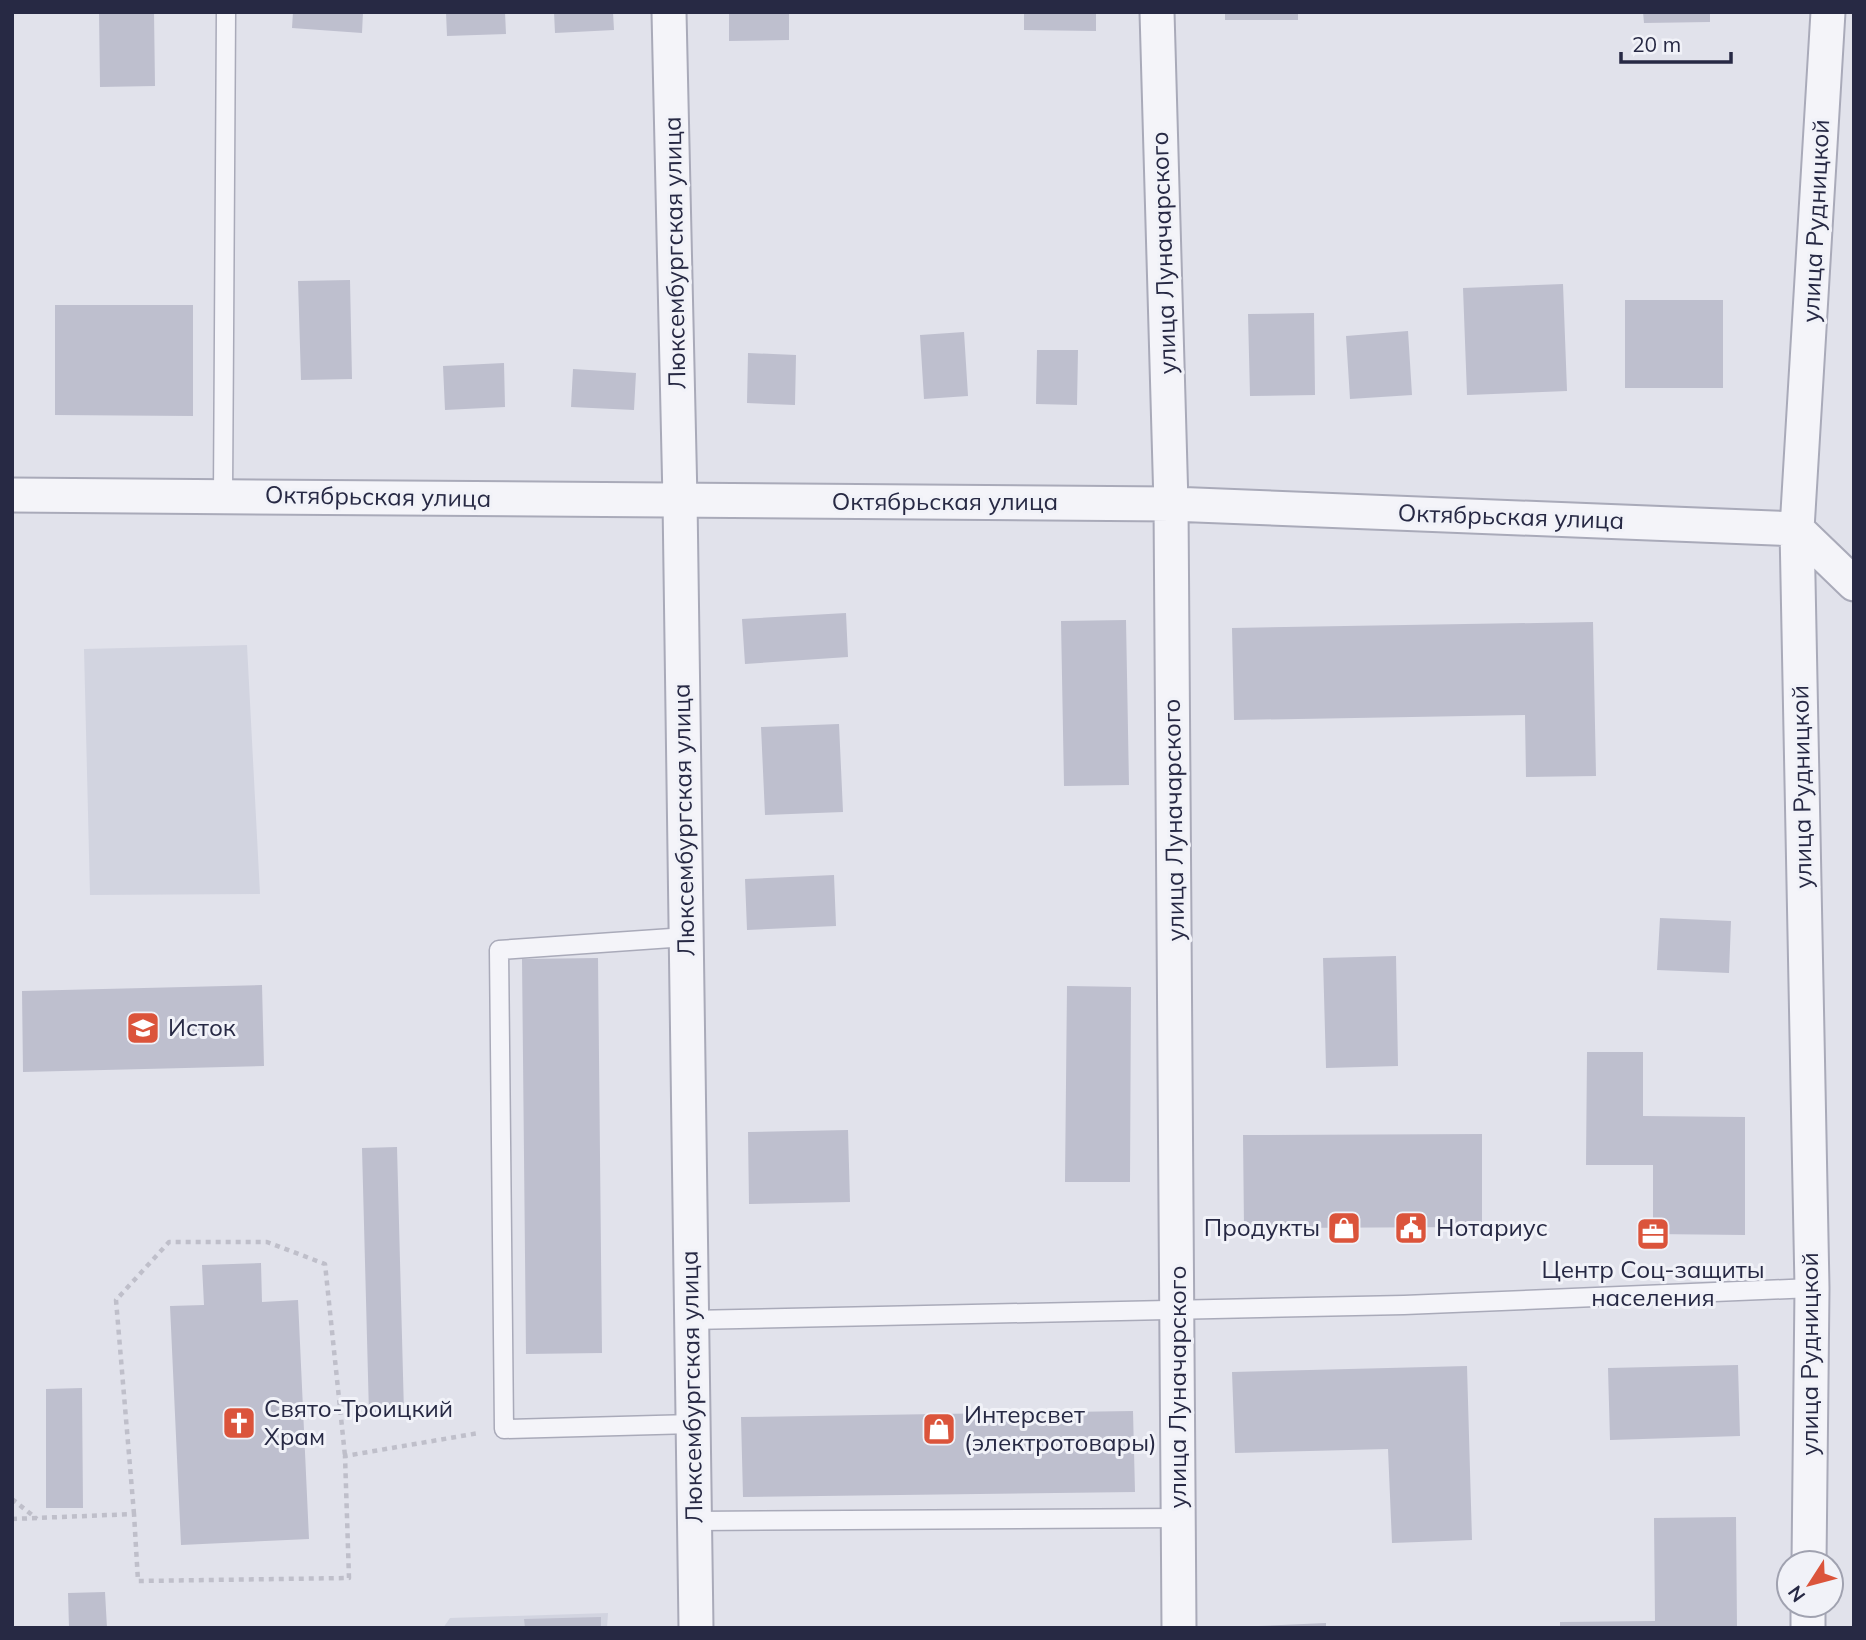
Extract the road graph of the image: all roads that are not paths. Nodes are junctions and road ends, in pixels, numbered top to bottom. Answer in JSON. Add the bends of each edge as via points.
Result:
{"nodes":[{"id":1,"x":226,"y":12,"type":"edge"},
{"id":2,"x":669,"y":12,"type":"edge"},
{"id":3,"x":1157,"y":12,"type":"edge"},
{"id":4,"x":1828,"y":12,"type":"edge"},
{"id":5,"x":12,"y":495,"type":"edge"},
{"id":6,"x":223,"y":496,"type":"junction"},
{"id":7,"x":680,"y":500,"type":"junction"},
{"id":8,"x":1171,"y":504,"type":"junction"},
{"id":9,"x":1797,"y":529,"type":"junction"},
{"id":10,"x":1854,"y":584,"type":"edge"},
{"id":11,"x":686,"y":937,"type":"junction"},
{"id":12,"x":1812,"y":1288,"type":"junction"},
{"id":13,"x":1178,"y":1310,"type":"junction"},
{"id":14,"x":691,"y":1320,"type":"junction"},
{"id":15,"x":693,"y":1424,"type":"junction"},
{"id":16,"x":1179,"y":1518,"type":"junction"},
{"id":17,"x":694,"y":1521,"type":"junction"},
{"id":18,"x":1809,"y":1549,"type":"edge"},
{"id":19,"x":696,"y":1628,"type":"edge"},
{"id":20,"x":1179,"y":1628,"type":"edge"}],
"edges":[{"from":1,"to":6,"type":"lane"},
{"from":2,"to":7,"type":"street","name":"Люксембургская улица"},
{"from":3,"to":8,"type":"street","name":"улица Луначарского"},
{"from":4,"to":9,"type":"street","name":"улица Рудницкой"},
{"from":5,"to":6,"type":"street","name":"Октябрьская улица"},
{"from":6,"to":7,"type":"street","name":"Октябрьская улица"},
{"from":7,"to":8,"type":"street","name":"Октябрьская улица"},
{"from":7,"to":11,"type":"street","name":"Люксембургская улица"},
{"from":8,"to":9,"type":"street","name":"Октябрьская улица"},
{"from":8,"to":13,"type":"street","name":"улица Луначарского"},
{"from":9,"to":10,"type":"street"},
{"from":9,"to":12,"type":"street","name":"улица Рудницкой"},
{"from":11,"to":14,"type":"street","name":"Люксембургская улица"},
{"from":11,"to":15,"type":"lane","via":[[499,950],[505,1429]]},
{"from":12,"to":13,"type":"lane"},
{"from":12,"to":18,"type":"street","name":"улица Рудницкой"},
{"from":13,"to":14,"type":"lane"},
{"from":13,"to":16,"type":"street","name":"улица Луначарского"},
{"from":14,"to":15,"type":"street","name":"Люксембургская улица"},
{"from":15,"to":17,"type":"street","name":"Люксембургская улица"},
{"from":16,"to":17,"type":"lane"},
{"from":16,"to":20,"type":"street","name":"улица Луначарского"},
{"from":17,"to":19,"type":"street","name":"Люксембургская улица"}]}
